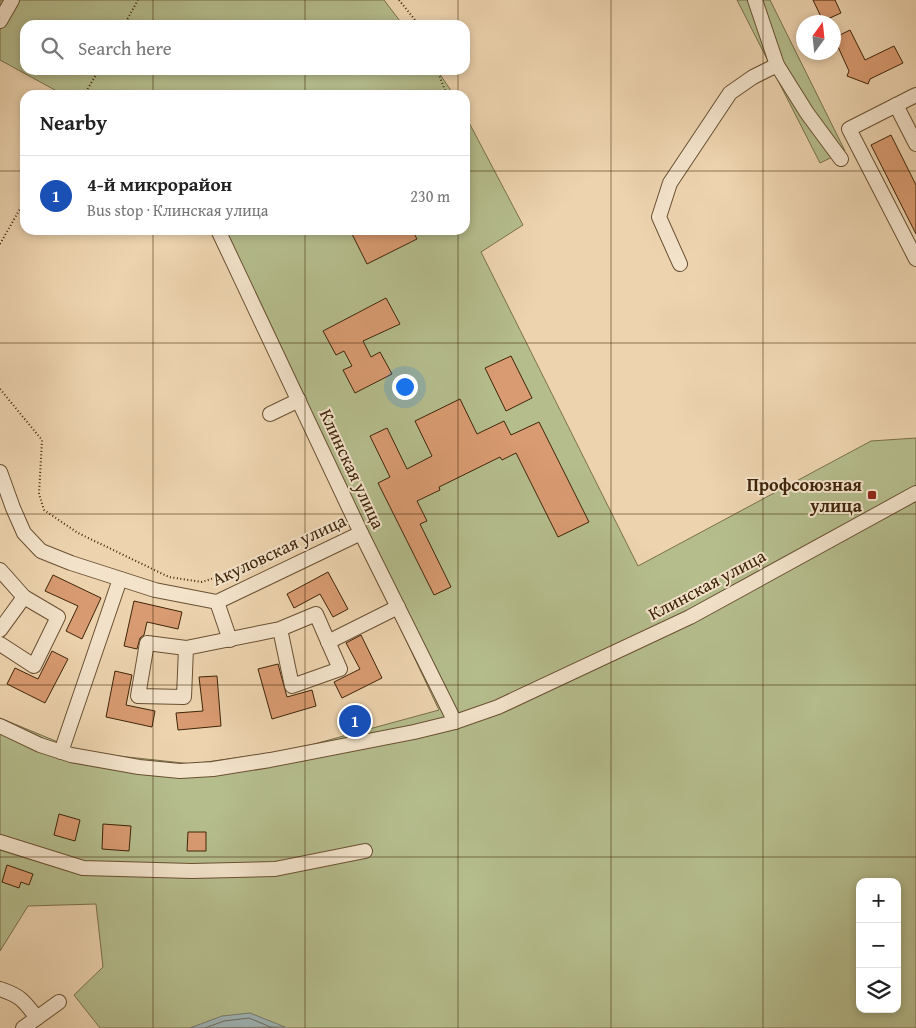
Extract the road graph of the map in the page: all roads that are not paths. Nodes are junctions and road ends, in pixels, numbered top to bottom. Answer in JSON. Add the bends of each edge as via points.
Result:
{"nodes":[{"id":1,"x":12,"y":0,"type":"edge"},
{"id":2,"x":755,"y":0,"type":"edge"},
{"id":3,"x":0,"y":21,"type":"edge"},
{"id":4,"x":777,"y":65,"type":"junction"},
{"id":5,"x":916,"y":95,"type":"edge"},
{"id":6,"x":896,"y":105,"type":"junction"},
{"id":7,"x":916,"y":144,"type":"edge"},
{"id":8,"x":841,"y":160,"type":"dead end"},
{"id":9,"x":220,"y":235,"type":"edge"},
{"id":10,"x":913,"y":245,"type":"edge"},
{"id":11,"x":916,"y":259,"type":"edge"},
{"id":12,"x":680,"y":264,"type":"dead end"},
{"id":13,"x":299,"y":400,"type":"junction"},
{"id":14,"x":270,"y":414,"type":"dead end"},
{"id":15,"x":0,"y":472,"type":"edge"},
{"id":16,"x":916,"y":493,"type":"edge"},
{"id":17,"x":361,"y":533,"type":"junction"},
{"id":18,"x":0,"y":570,"type":"edge"},
{"id":19,"x":120,"y":579,"type":"junction"},
{"id":20,"x":24,"y":597,"type":"junction"},
{"id":21,"x":217,"y":602,"type":"junction"},
{"id":22,"x":398,"y":607,"type":"junction"},
{"id":23,"x":0,"y":630,"type":"edge"},
{"id":24,"x":280,"y":630,"type":"junction"},
{"id":25,"x":230,"y":640,"type":"junction"},
{"id":26,"x":328,"y":642,"type":"junction"},
{"id":27,"x":0,"y":644,"type":"edge"},
{"id":28,"x":186,"y":648,"type":"junction"},
{"id":29,"x":455,"y":722,"type":"junction"},
{"id":30,"x":0,"y":726,"type":"edge"},
{"id":31,"x":61,"y":752,"type":"junction"},
{"id":32,"x":0,"y":842,"type":"edge"},
{"id":33,"x":365,"y":851,"type":"dead end"},
{"id":34,"x":0,"y":989,"type":"edge"},
{"id":35,"x":59,"y":1002,"type":"dead end"},
{"id":36,"x":37,"y":1018,"type":"junction"},
{"id":37,"x":23,"y":1028,"type":"edge"}],
"edges":[{"from":1,"to":3,"type":"street"},
{"from":2,"to":4,"type":"street"},
{"from":4,"to":8,"type":"street","via":[[806,113]]},
{"from":4,"to":12,"type":"street","via":[[730,93],[670,183],[659,216]]},
{"from":5,"to":6,"type":"street"},
{"from":6,"to":7,"type":"street"},
{"from":6,"to":10,"type":"street","via":[[849,129]]},
{"from":9,"to":13,"type":"street","name":"Клинская улица"},
{"from":10,"to":11,"type":"street"},
{"from":13,"to":14,"type":"street"},
{"from":13,"to":17,"type":"street","name":"Клинская улица"},
{"from":15,"to":19,"type":"street","name":"Акуловская улица","via":[[24,533],[41,551]]},
{"from":16,"to":29,"type":"street","name":"Клинская улица","via":[[690,617],[498,706]]},
{"from":17,"to":21,"type":"street","name":"Акуловская улица"},
{"from":17,"to":22,"type":"street","name":"Клинская улица"},
{"from":18,"to":20,"type":"street"},
{"from":19,"to":21,"type":"street","name":"Акуловская улица"},
{"from":19,"to":31,"type":"street"},
{"from":20,"to":23,"type":"street"},
{"from":20,"to":27,"type":"street","via":[[58,616],[34,666]]},
{"from":21,"to":25,"type":"street"},
{"from":22,"to":26,"type":"street"},
{"from":22,"to":29,"type":"street","name":"Клинская улица"},
{"from":24,"to":25,"type":"street"},
{"from":24,"to":26,"type":"street","via":[[316,614]]},
{"from":24,"to":26,"type":"street","via":[[292,686],[340,669]]},
{"from":25,"to":28,"type":"street"},
{"from":28,"to":28,"type":"street","via":[[147,643],[138,696],[184,697]]},
{"from":29,"to":31,"type":"street","name":"Клинская улица","via":[[214,769],[180,771],[139,767]]},
{"from":30,"to":31,"type":"street","name":"Клинская улица"},
{"from":32,"to":33,"type":"street","via":[[83,868],[192,871],[275,870]]},
{"from":34,"to":36,"type":"street","via":[[23,998]]},
{"from":35,"to":36,"type":"street"},
{"from":36,"to":37,"type":"street"}]}
